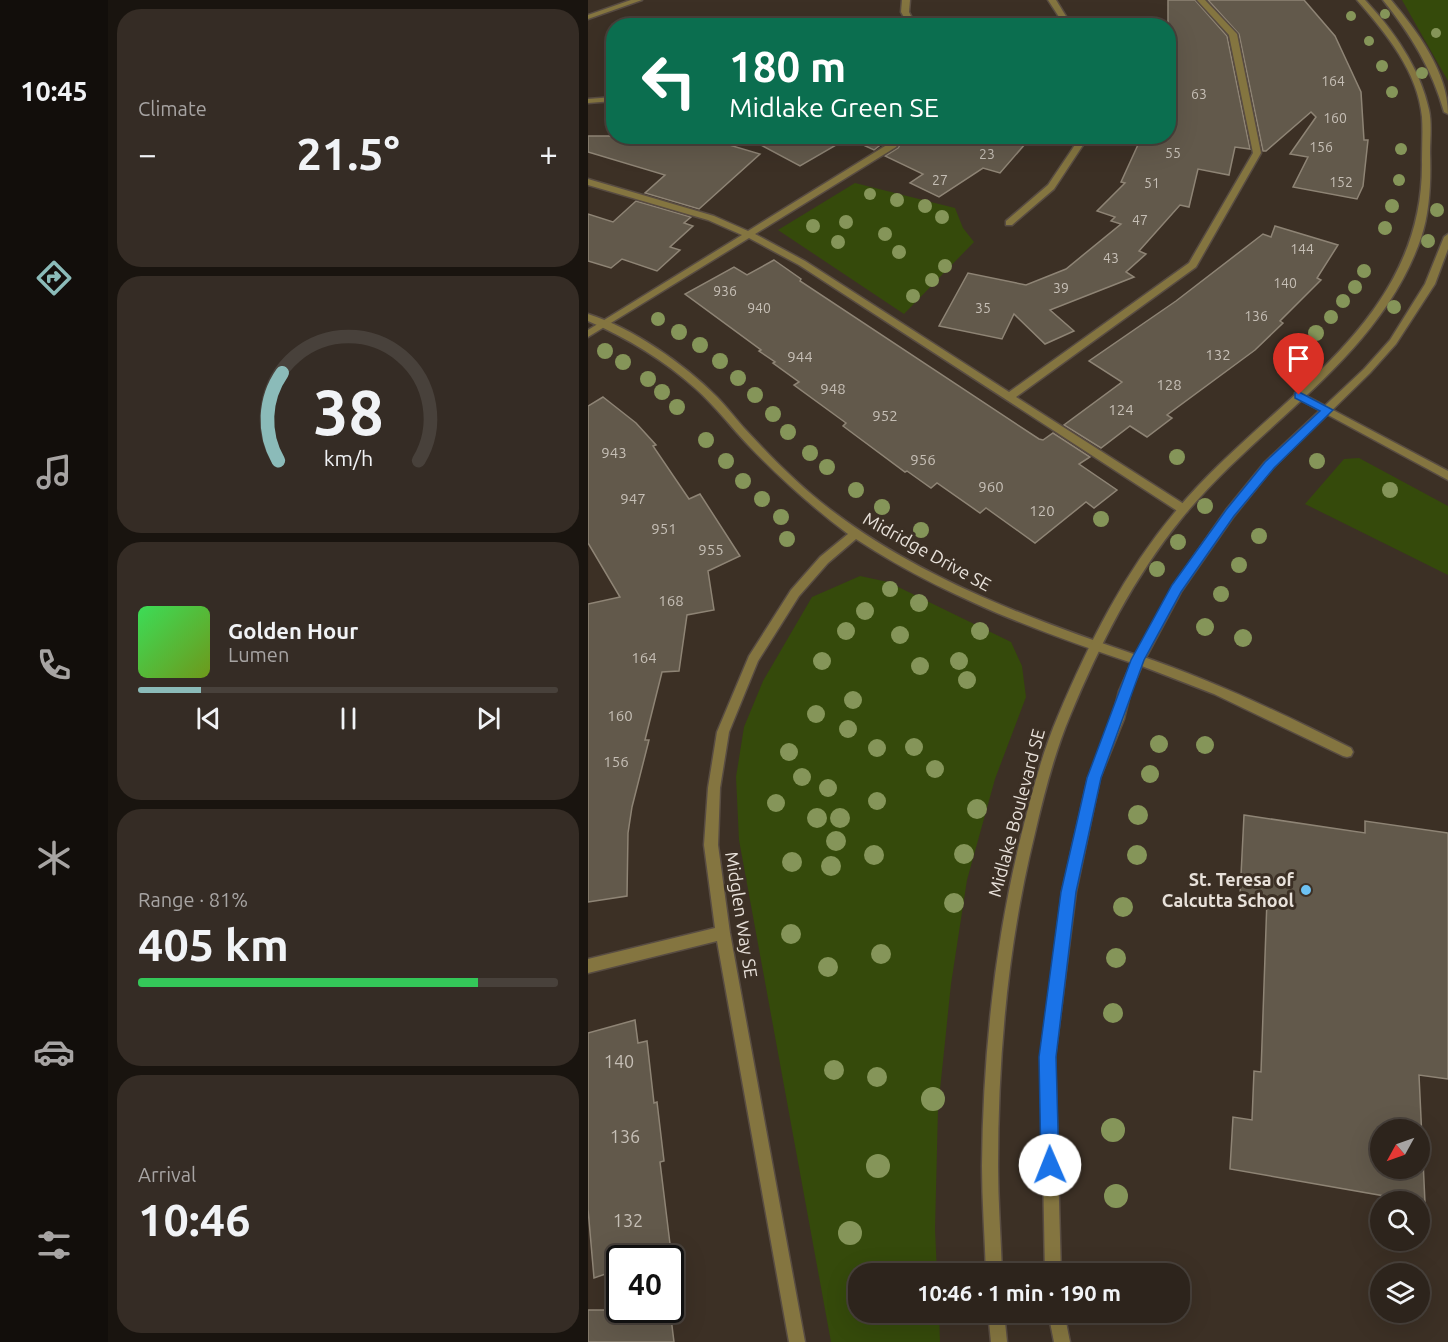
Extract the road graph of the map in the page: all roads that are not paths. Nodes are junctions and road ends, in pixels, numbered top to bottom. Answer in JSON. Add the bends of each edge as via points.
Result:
{"nodes":[{"id":1,"x":638,"y":0,"type":"edge"},
{"id":2,"x":906,"y":0,"type":"edge"},
{"id":3,"x":1052,"y":0,"type":"edge"},
{"id":4,"x":1201,"y":0,"type":"edge"},
{"id":5,"x":1360,"y":0,"type":"edge"},
{"id":6,"x":1387,"y":0,"type":"edge"},
{"id":7,"x":588,"y":17,"type":"edge"},
{"id":8,"x":908,"y":18,"type":"edge"},
{"id":9,"x":1063,"y":18,"type":"edge"},
{"id":10,"x":606,"y":99,"type":"edge"},
{"id":11,"x":588,"y":100,"type":"edge"},
{"id":12,"x":1426,"y":114,"type":"junction"},
{"id":13,"x":1448,"y":114,"type":"edge"},
{"id":14,"x":894,"y":144,"type":"edge"},
{"id":15,"x":1080,"y":144,"type":"edge"},
{"id":16,"x":588,"y":182,"type":"edge"},
{"id":17,"x":1009,"y":222,"type":"dead end"},
{"id":18,"x":748,"y":234,"type":"junction"},
{"id":19,"x":1448,"y":237,"type":"edge"},
{"id":20,"x":588,"y":317,"type":"edge"},
{"id":21,"x":604,"y":324,"type":"junction"},
{"id":22,"x":588,"y":334,"type":"edge"},
{"id":23,"x":1299,"y":395,"type":"junction"},
{"id":24,"x":1009,"y":397,"type":"junction"},
{"id":25,"x":1328,"y":410,"type":"junction"},
{"id":26,"x":1448,"y":476,"type":"edge"},
{"id":27,"x":1183,"y":509,"type":"junction"},
{"id":28,"x":856,"y":533,"type":"junction"},
{"id":29,"x":1095,"y":646,"type":"junction"},
{"id":30,"x":1138,"y":660,"type":"junction"},
{"id":31,"x":1347,"y":752,"type":"dead end"},
{"id":32,"x":723,"y":933,"type":"junction"},
{"id":33,"x":588,"y":966,"type":"edge"},
{"id":34,"x":994,"y":1263,"type":"edge"},
{"id":35,"x":1053,"y":1263,"type":"edge"},
{"id":36,"x":997,"y":1323,"type":"edge"},
{"id":37,"x":1058,"y":1323,"type":"edge"},
{"id":38,"x":797,"y":1342,"type":"edge"},
{"id":39,"x":999,"y":1342,"type":"edge"},
{"id":40,"x":1062,"y":1342,"type":"edge"}],
"edges":[{"from":1,"to":7,"type":"street"},
{"from":2,"to":8,"type":"street"},
{"from":3,"to":9,"type":"street"},
{"from":4,"to":24,"type":"street","via":[[1233,34],[1257,153],[1193,265]]},
{"from":5,"to":12,"type":"street","name":"Midlake Boulevard SE","via":[[1403,56]]},
{"from":6,"to":13,"type":"street","via":[[1425,52]]},
{"from":10,"to":11,"type":"street"},
{"from":12,"to":13,"type":"street"},
{"from":12,"to":23,"type":"street","name":"Midlake Boulevard SE","via":[[1426,188],[1406,263],[1375,316]]},
{"from":14,"to":18,"type":"street"},
{"from":15,"to":17,"type":"street","via":[[1051,187]]},
{"from":16,"to":18,"type":"street","via":[[711,218]]},
{"from":18,"to":21,"type":"street"},
{"from":18,"to":24,"type":"street","via":[[802,262]]},
{"from":19,"to":25,"type":"street","via":[[1430,284],[1393,342]]},
{"from":20,"to":21,"type":"street","name":"Midridge Drive SE"},
{"from":21,"to":22,"type":"street"},
{"from":21,"to":28,"type":"street","name":"Midridge Drive SE","via":[[686,375],[791,483]]},
{"from":23,"to":25,"type":"street"},
{"from":23,"to":27,"type":"street","name":"Midlake Boulevard SE"},
{"from":24,"to":27,"type":"street"},
{"from":25,"to":26,"type":"street"},
{"from":25,"to":30,"type":"street","via":[[1269,465],[1230,513],[1177,589]]},
{"from":27,"to":29,"type":"street","name":"Midlake Boulevard SE","via":[[1122,596]]},
{"from":28,"to":29,"type":"street","name":"Midridge Drive SE","via":[[957,590]]},
{"from":28,"to":32,"type":"street","name":"Midglen Way SE","via":[[824,560],[795,593],[753,659],[723,732],[714,788],[711,845]]},
{"from":29,"to":30,"type":"street","name":"Midridge Drive SE"},
{"from":29,"to":34,"type":"street","name":"Midlake Boulevard SE","via":[[1052,747],[1018,870],[1003,959],[990,1167]]},
{"from":30,"to":31,"type":"street","name":"Midridge Drive SE","via":[[1257,706]]},
{"from":30,"to":35,"type":"street","via":[[1094,778],[1069,892],[1048,1057]]},
{"from":32,"to":33,"type":"street"},
{"from":32,"to":38,"type":"street","name":"Midglen Way SE"},
{"from":36,"to":39,"type":"street"},
{"from":37,"to":40,"type":"street"}]}
